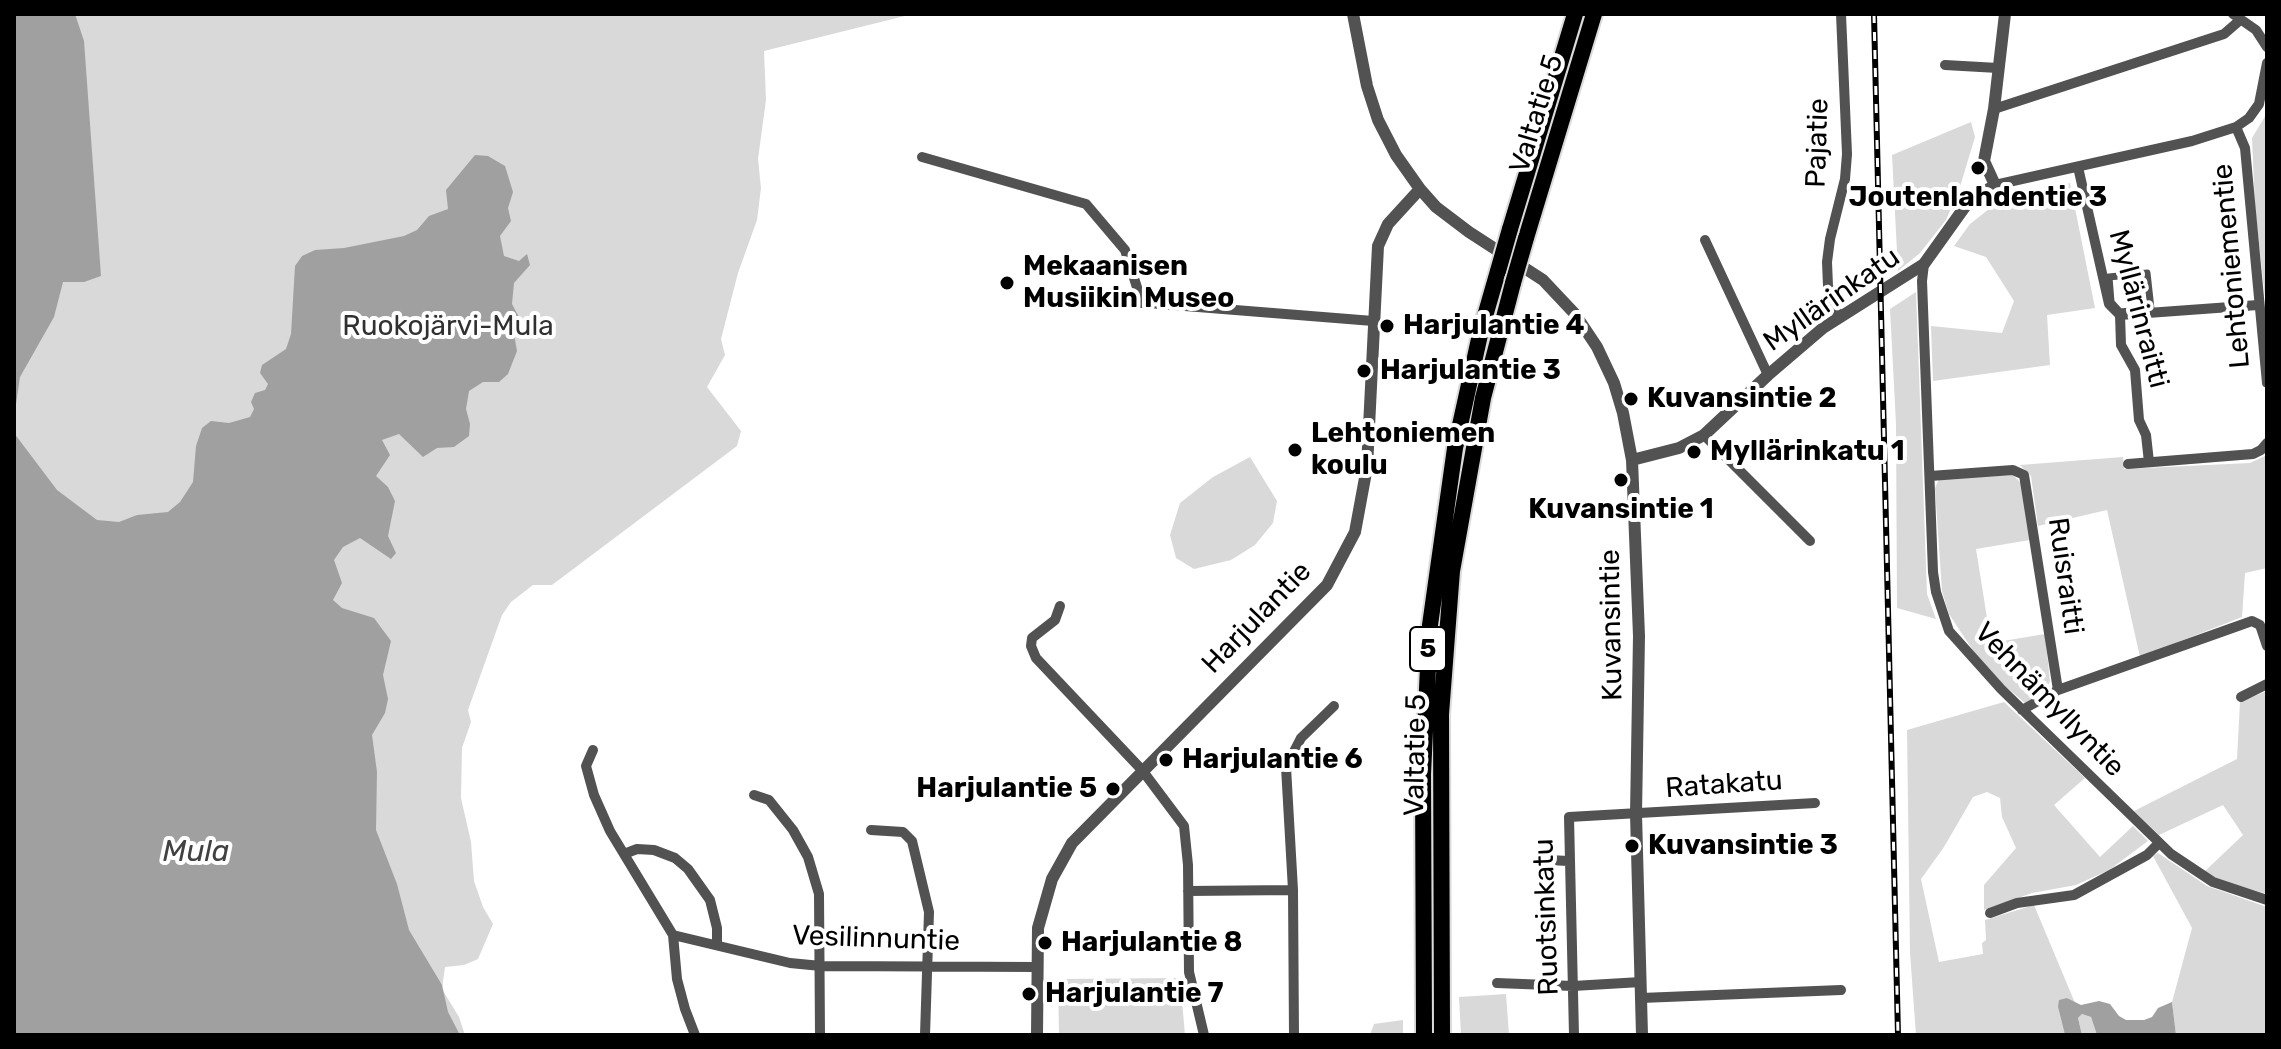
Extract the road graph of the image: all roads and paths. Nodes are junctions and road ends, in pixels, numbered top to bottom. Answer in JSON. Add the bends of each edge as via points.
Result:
{"nodes":[{"id":1,"x":1353,"y":14,"type":"edge"},
{"id":2,"x":1575,"y":14,"type":"edge"},
{"id":3,"x":1597,"y":14,"type":"edge"},
{"id":4,"x":1841,"y":14,"type":"edge"},
{"id":5,"x":2005,"y":14,"type":"edge"},
{"id":6,"x":2236,"y":17,"type":"edge"},
{"id":7,"x":2265,"y":42,"type":"edge"},
{"id":8,"x":2267,"y":63,"type":"edge"},
{"id":9,"x":1945,"y":65,"type":"dead end"},
{"id":10,"x":1998,"y":68,"type":"junction"},
{"id":11,"x":1994,"y":109,"type":"junction"},
{"id":12,"x":2236,"y":127,"type":"junction"},
{"id":13,"x":922,"y":157,"type":"dead end"},
{"id":14,"x":2078,"y":167,"type":"junction"},
{"id":15,"x":1995,"y":185,"type":"junction"},
{"id":16,"x":1420,"y":189,"type":"junction"},
{"id":17,"x":1705,"y":240,"type":"dead end"},
{"id":18,"x":1924,"y":264,"type":"junction"},
{"id":19,"x":2109,"y":277,"type":"joint"},
{"id":20,"x":1085,"y":298,"type":"dead end"},
{"id":21,"x":1142,"y":303,"type":"junction"},
{"id":22,"x":2258,"y":305,"type":"junction"},
{"id":23,"x":2120,"y":315,"type":"junction"},
{"id":24,"x":1839,"y":318,"type":"junction"},
{"id":25,"x":1373,"y":321,"type":"junction"},
{"id":26,"x":1768,"y":375,"type":"junction"},
{"id":27,"x":2267,"y":383,"type":"edge"},
{"id":28,"x":1704,"y":435,"type":"junction"},
{"id":29,"x":2267,"y":443,"type":"edge"},
{"id":30,"x":1632,"y":460,"type":"junction"},
{"id":31,"x":2149,"y":462,"type":"junction"},
{"id":32,"x":2128,"y":464,"type":"dead end"},
{"id":33,"x":1930,"y":476,"type":"junction"},
{"id":34,"x":1810,"y":541,"type":"dead end"},
{"id":35,"x":1060,"y":606,"type":"dead end"},
{"id":36,"x":2267,"y":646,"type":"edge"},
{"id":37,"x":2267,"y":684,"type":"edge"},
{"id":38,"x":2058,"y":690,"type":"junction"},
{"id":39,"x":2241,"y":697,"type":"dead end"},
{"id":40,"x":1334,"y":706,"type":"dead end"},
{"id":41,"x":2022,"y":710,"type":"junction"},
{"id":42,"x":593,"y":750,"type":"dead end"},
{"id":43,"x":1142,"y":770,"type":"junction"},
{"id":44,"x":754,"y":795,"type":"dead end"},
{"id":45,"x":1815,"y":803,"type":"dead end"},
{"id":46,"x":1636,"y":814,"type":"junction"},
{"id":47,"x":871,"y":830,"type":"dead end"},
{"id":48,"x":2159,"y":843,"type":"junction"},
{"id":49,"x":624,"y":854,"type":"junction"},
{"id":50,"x":1568,"y":861,"type":"junction"},
{"id":51,"x":1547,"y":877,"type":"dead end"},
{"id":52,"x":1293,"y":890,"type":"junction"},
{"id":53,"x":1188,"y":891,"type":"junction"},
{"id":54,"x":2264,"y":899,"type":"edge"},
{"id":55,"x":1990,"y":913,"type":"dead end"},
{"id":56,"x":673,"y":935,"type":"junction"},
{"id":57,"x":717,"y":945,"type":"junction"},
{"id":58,"x":821,"y":966,"type":"junction"},
{"id":59,"x":926,"y":967,"type":"junction"},
{"id":60,"x":1036,"y":967,"type":"junction"},
{"id":61,"x":1641,"y":982,"type":"junction"},
{"id":62,"x":1497,"y":983,"type":"dead end"},
{"id":63,"x":1573,"y":986,"type":"junction"},
{"id":64,"x":1841,"y":990,"type":"dead end"},
{"id":65,"x":1641,"y":998,"type":"junction"},
{"id":66,"x":695,"y":1035,"type":"edge"},
{"id":67,"x":820,"y":1035,"type":"edge"},
{"id":68,"x":925,"y":1035,"type":"edge"},
{"id":69,"x":1037,"y":1035,"type":"edge"},
{"id":70,"x":1204,"y":1035,"type":"edge"},
{"id":71,"x":1294,"y":1035,"type":"edge"},
{"id":72,"x":1424,"y":1035,"type":"edge"},
{"id":73,"x":1442,"y":1035,"type":"edge"},
{"id":74,"x":1574,"y":1035,"type":"edge"},
{"id":75,"x":1642,"y":1035,"type":"edge"}],
"edges":[{"from":1,"to":16,"type":"street","via":[[1378,120]]},
{"from":2,"to":72,"type":"highway","name":"Valtatie 5","number":"5","bridge":true,"via":[[1481,330],[1455,448],[1430,625],[1423,774]]},
{"from":3,"to":73,"type":"highway","name":"Valtatie 5","number":"5","bridge":true,"via":[[1526,238],[1487,383],[1451,585],[1441,714]]},
{"from":4,"to":24,"type":"street","name":"Pajatie","via":[[1847,154],[1827,262],[1828,286]]},
{"from":5,"to":10,"type":"street"},
{"from":6,"to":7,"type":"street"},
{"from":6,"to":11,"type":"street","via":[[2224,34]]},
{"from":8,"to":12,"type":"street","name":"Lehtoniementie","via":[[2259,104]]},
{"from":9,"to":10,"type":"street"},
{"from":10,"to":11,"type":"street"},
{"from":11,"to":15,"type":"street","via":[[1984,161]]},
{"from":12,"to":14,"type":"street","name":"Myllärinkatu"},
{"from":12,"to":22,"type":"street","name":"Lehtoniementie","via":[[2245,148]]},
{"from":13,"to":21,"type":"street","via":[[1086,204],[1125,250]]},
{"from":14,"to":15,"type":"street","name":"Myllärinkatu"},
{"from":14,"to":23,"type":"street","name":"Myllärinraitti","via":[[2109,304]]},
{"from":15,"to":18,"type":"street","name":"Myllärinkatu","via":[[1969,201]]},
{"from":16,"to":25,"type":"street","name":"Harjulantie","via":[[1388,224],[1378,246]]},
{"from":16,"to":30,"type":"street","name":"Kuvansintie","via":[[1469,232],[1543,280],[1575,314],[1614,383]]},
{"from":17,"to":26,"type":"street"},
{"from":18,"to":24,"type":"street","name":"Myllärinkatu"},
{"from":18,"to":33,"type":"street","name":"Vehnämyllyntie"},
{"from":19,"to":19,"type":"street","via":[[2147,273],[2151,309],[2120,312],[2111,302]]},
{"from":20,"to":21,"type":"street"},
{"from":21,"to":25,"type":"street"},
{"from":22,"to":23,"type":"street"},
{"from":22,"to":27,"type":"street","name":"Lehtoniementie"},
{"from":23,"to":31,"type":"street","name":"Myllärinraitti","via":[[2121,345],[2135,370]]},
{"from":24,"to":26,"type":"street","name":"Myllärinkatu"},
{"from":25,"to":43,"type":"street","name":"Harjulantie","via":[[1367,467],[1355,532],[1327,585]]},
{"from":26,"to":28,"type":"street","name":"Myllärinkatu"},
{"from":28,"to":30,"type":"street","name":"Myllärinkatu","via":[[1679,448]]},
{"from":28,"to":34,"type":"street"},
{"from":29,"to":31,"type":"street","via":[[2253,454]]},
{"from":30,"to":46,"type":"street","name":"Kuvansintie","via":[[1639,636]]},
{"from":31,"to":32,"type":"street"},
{"from":33,"to":38,"type":"street","name":"Ruisraitti","via":[[2019,472],[2026,480]]},
{"from":33,"to":41,"type":"street","name":"Vehnämyllyntie","via":[[1933,572],[1943,616],[1958,643]]},
{"from":35,"to":43,"type":"street","via":[[1055,620],[1032,638],[1036,658]]},
{"from":36,"to":38,"type":"street","via":[[2260,625],[2252,621]]},
{"from":37,"to":39,"type":"street"},
{"from":38,"to":41,"type":"street"},
{"from":40,"to":52,"type":"street","via":[[1301,738],[1286,767]]},
{"from":41,"to":48,"type":"street","name":"Vehnämyllyntie"},
{"from":42,"to":49,"type":"street","via":[[586,766],[594,795]]},
{"from":43,"to":53,"type":"street","via":[[1184,826]]},
{"from":43,"to":60,"type":"street","name":"Harjulantie","via":[[1072,843],[1052,879],[1038,928]]},
{"from":44,"to":58,"type":"street","via":[[769,800],[808,857],[819,894]]},
{"from":45,"to":46,"type":"street","name":"Ratakatu"},
{"from":46,"to":50,"type":"street","name":"Ruotsinkatu","via":[[1569,817]]},
{"from":46,"to":61,"type":"street","name":"Kuvansintie"},
{"from":47,"to":59,"type":"street","via":[[903,832],[912,841],[929,912]]},
{"from":48,"to":54,"type":"street","name":"Vehnämyllyntie","via":[[2213,882]]},
{"from":48,"to":55,"type":"street","via":[[2074,895],[2017,903]]},
{"from":49,"to":56,"type":"street"},
{"from":49,"to":57,"type":"street","via":[[654,850],[688,869],[710,900]]},
{"from":50,"to":51,"type":"street","via":[[1549,860]]},
{"from":50,"to":63,"type":"street","name":"Ruotsinkatu"},
{"from":52,"to":53,"type":"street"},
{"from":52,"to":71,"type":"street"},
{"from":53,"to":70,"type":"street","via":[[1189,972]]},
{"from":56,"to":57,"type":"street","name":"Vesilinnuntie"},
{"from":56,"to":66,"type":"street","via":[[677,979]]},
{"from":57,"to":58,"type":"street","name":"Vesilinnuntie"},
{"from":58,"to":59,"type":"street","name":"Vesilinnuntie"},
{"from":58,"to":67,"type":"street"},
{"from":59,"to":60,"type":"street","name":"Vesilinnuntie"},
{"from":59,"to":68,"type":"street"},
{"from":60,"to":69,"type":"street","name":"Harjulantie"},
{"from":61,"to":63,"type":"street"},
{"from":61,"to":65,"type":"street","name":"Kuvansintie"},
{"from":62,"to":63,"type":"street"},
{"from":63,"to":74,"type":"street","name":"Ruotsinkatu"},
{"from":64,"to":65,"type":"street"},
{"from":65,"to":75,"type":"street","name":"Kuvansintie"}]}
